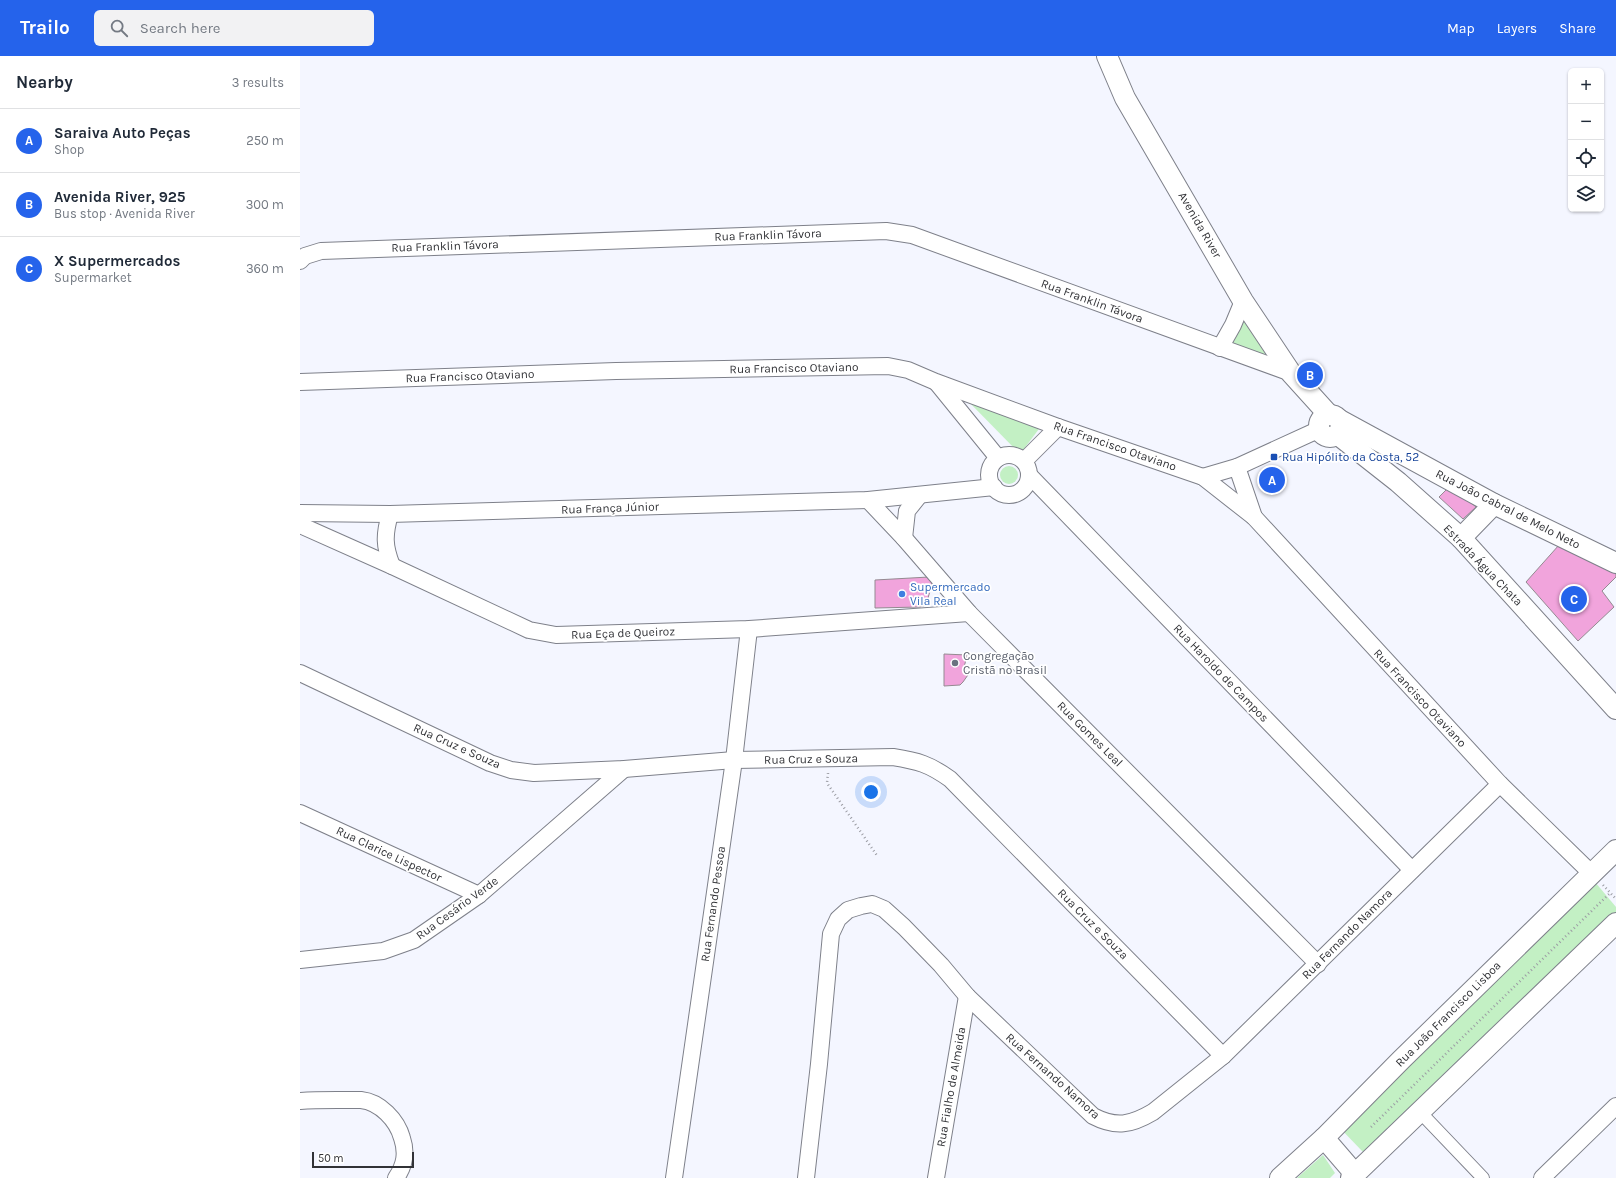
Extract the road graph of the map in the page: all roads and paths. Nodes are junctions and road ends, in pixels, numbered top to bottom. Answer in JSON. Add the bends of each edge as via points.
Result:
{"nodes":[{"id":1,"x":1107,"y":56,"type":"edge"},
{"id":2,"x":300,"y":261,"type":"edge"},
{"id":3,"x":1243,"y":301,"type":"junction"},
{"id":4,"x":1220,"y":348,"type":"junction"},
{"id":5,"x":1297,"y":380,"type":"junction"},
{"id":6,"x":300,"y":382,"type":"edge"},
{"id":7,"x":936,"y":382,"type":"junction"},
{"id":8,"x":1329,"y":424,"type":"junction"},
{"id":9,"x":1058,"y":427,"type":"junction"},
{"id":10,"x":998,"y":458,"type":"junction"},
{"id":11,"x":1237,"y":467,"type":"junction"},
{"id":12,"x":1027,"y":468,"type":"junction"},
{"id":13,"x":1203,"y":477,"type":"junction"},
{"id":14,"x":994,"y":487,"type":"junction"},
{"id":15,"x":919,"y":496,"type":"junction"},
{"id":16,"x":868,"y":500,"type":"junction"},
{"id":17,"x":1494,"y":504,"type":"junction"},
{"id":18,"x":300,"y":513,"type":"edge"},
{"id":19,"x":390,"y":514,"type":"junction"},
{"id":20,"x":1254,"y":517,"type":"junction"},
{"id":21,"x":300,"y":525,"type":"edge"},
{"id":22,"x":904,"y":538,"type":"junction"},
{"id":23,"x":1461,"y":538,"type":"junction"},
{"id":24,"x":1616,"y":563,"type":"edge"},
{"id":25,"x":392,"y":566,"type":"junction"},
{"id":26,"x":969,"y":613,"type":"junction"},
{"id":27,"x":749,"y":629,"type":"junction"},
{"id":28,"x":300,"y":673,"type":"edge"},
{"id":29,"x":1616,"y":709,"type":"edge"},
{"id":30,"x":830,"y":758,"type":"junction"},
{"id":31,"x":734,"y":760,"type":"junction"},
{"id":32,"x":624,"y":769,"type":"junction"},
{"id":33,"x":1500,"y":784,"type":"junction"},
{"id":34,"x":300,"y":814,"type":"edge"},
{"id":35,"x":1616,"y":850,"type":"edge"},
{"id":36,"x":878,"y":857,"type":"dead end"},
{"id":37,"x":1412,"y":870,"type":"junction"},
{"id":38,"x":1591,"y":873,"type":"junction"},
{"id":39,"x":1610,"y":893,"type":"dead end"},
{"id":40,"x":479,"y":896,"type":"junction"},
{"id":41,"x":1616,"y":923,"type":"edge"},
{"id":42,"x":300,"y":960,"type":"edge"},
{"id":43,"x":1318,"y":964,"type":"junction"},
{"id":44,"x":967,"y":996,"type":"junction"},
{"id":45,"x":1223,"y":1056,"type":"junction"},
{"id":46,"x":300,"y":1101,"type":"edge"},
{"id":47,"x":1616,"y":1106,"type":"edge"},
{"id":48,"x":1420,"y":1112,"type":"junction"},
{"id":49,"x":1370,"y":1127,"type":"dead end"},
{"id":50,"x":1324,"y":1138,"type":"junction"},
{"id":51,"x":1353,"y":1176,"type":"edge"},
{"id":52,"x":396,"y":1178,"type":"edge"},
{"id":53,"x":674,"y":1178,"type":"edge"},
{"id":54,"x":806,"y":1178,"type":"edge"},
{"id":55,"x":936,"y":1178,"type":"edge"},
{"id":56,"x":1280,"y":1178,"type":"edge"},
{"id":57,"x":1483,"y":1178,"type":"edge"},
{"id":58,"x":1542,"y":1178,"type":"edge"}],
"edges":[{"from":1,"to":3,"type":"street","name":"Avenida River","via":[[1125,98]]},
{"from":2,"to":4,"type":"street","name":"Rua Franklin Távora","via":[[305,256],[321,251],[886,231],[912,235]]},
{"from":3,"to":4,"type":"street"},
{"from":3,"to":5,"type":"street","name":"Avenida River"},
{"from":4,"to":5,"type":"street","name":"Rua Franklin Távora"},
{"from":5,"to":8,"type":"street","name":"Avenida River"},
{"from":6,"to":7,"type":"street","name":"Rua Francisco Otaviano","via":[[888,366],[908,370]]},
{"from":7,"to":9,"type":"street","name":"Rua Francisco Otaviano"},
{"from":7,"to":10,"type":"street"},
{"from":8,"to":11,"type":"street"},
{"from":8,"to":17,"type":"street","name":"Rua João Cabral de Melo Neto"},
{"from":8,"to":23,"type":"street","name":"Estrada Água Chata"},
{"from":9,"to":12,"type":"street"},
{"from":9,"to":13,"type":"street","name":"Rua Francisco Otaviano"},
{"from":10,"to":12,"type":"street","via":[[1016,456]]},
{"from":10,"to":14,"type":"street","via":[[989,474]]},
{"from":11,"to":13,"type":"street"},
{"from":11,"to":20,"type":"street","name":"Rua Francisco Otaviano"},
{"from":12,"to":14,"type":"street","via":[[1028,482],[1019,492],[1005,494]]},
{"from":12,"to":37,"type":"street","name":"Rua Haroldo de Campos"},
{"from":13,"to":20,"type":"street","name":"Rua Francisco Otaviano"},
{"from":14,"to":15,"type":"street","name":"Rua França Júnior"},
{"from":15,"to":16,"type":"street","name":"Rua França Júnior"},
{"from":15,"to":22,"type":"street","via":[[908,511]]},
{"from":16,"to":19,"type":"street","name":"Rua França Júnior"},
{"from":16,"to":22,"type":"street","name":"Rua Gomes Leal"},
{"from":17,"to":23,"type":"street"},
{"from":17,"to":24,"type":"street","name":"Rua João Cabral de Melo Neto"},
{"from":18,"to":19,"type":"street","name":"Rua França Júnior"},
{"from":19,"to":25,"type":"street","via":[[385,540],[386,552]]},
{"from":20,"to":33,"type":"street","name":"Rua Francisco Otaviano"},
{"from":21,"to":25,"type":"street","name":"Rua Eça de Queiroz"},
{"from":22,"to":26,"type":"street","name":"Rua Gomes Leal"},
{"from":23,"to":29,"type":"street","name":"Estrada Água Chata"},
{"from":25,"to":27,"type":"street","name":"Rua Eça de Queiroz","via":[[529,630],[543,633],[556,635]]},
{"from":26,"to":27,"type":"street","name":"Rua Eça de Queiroz"},
{"from":26,"to":43,"type":"street","name":"Rua Gomes Leal"},
{"from":27,"to":31,"type":"street","name":"Rua Fernando Pessoa"},
{"from":28,"to":32,"type":"street","name":"Rua Cruz e Souza","via":[[490,763],[511,770],[534,773]]},
{"from":30,"to":31,"type":"street","name":"Rua Cruz e Souza"},
{"from":30,"to":36,"type":"path","via":[[827,783]]},
{"from":30,"to":45,"type":"street","name":"Rua Cruz e Souza","via":[[893,757],[914,760],[933,767],[950,779]]},
{"from":31,"to":32,"type":"street","name":"Rua Cruz e Souza"},
{"from":31,"to":53,"type":"street","name":"Rua Fernando Pessoa"},
{"from":32,"to":40,"type":"street","name":"Rua Cesário Verde"},
{"from":33,"to":37,"type":"street","name":"Rua Fernando Namora"},
{"from":33,"to":38,"type":"street","name":"Rua Francisco Otaviano"},
{"from":34,"to":40,"type":"street","name":"Rua Clarice Lispector"},
{"from":35,"to":38,"type":"street","name":"Rua João Francisco Lisboa"},
{"from":37,"to":43,"type":"street","name":"Rua Fernando Namora"},
{"from":38,"to":50,"type":"street","name":"Rua João Francisco Lisboa"},
{"from":39,"to":49,"type":"path"},
{"from":40,"to":42,"type":"street","name":"Rua Cesário Verde","via":[[414,940],[383,951]]},
{"from":41,"to":48,"type":"street"},
{"from":43,"to":45,"type":"street","name":"Rua Fernando Namora"},
{"from":44,"to":45,"type":"street","name":"Rua Fernando Namora","via":[[1094,1116],[1105,1122],[1128,1123],[1141,1119]]},
{"from":44,"to":54,"type":"street","name":"Rua Fernando Namora","via":[[941,965],[884,909],[872,904],[861,906],[848,910],[838,919],[831,934]]},
{"from":44,"to":55,"type":"street","name":"Rua Fialho de Almeida"},
{"from":46,"to":52,"type":"street","via":[[362,1100],[384,1110],[394,1121],[405,1146],[405,1158]]},
{"from":47,"to":58,"type":"street"},
{"from":48,"to":51,"type":"street"},
{"from":48,"to":57,"type":"street"},
{"from":50,"to":51,"type":"street"},
{"from":50,"to":56,"type":"street","name":"Rua João Francisco Lisboa"}]}
